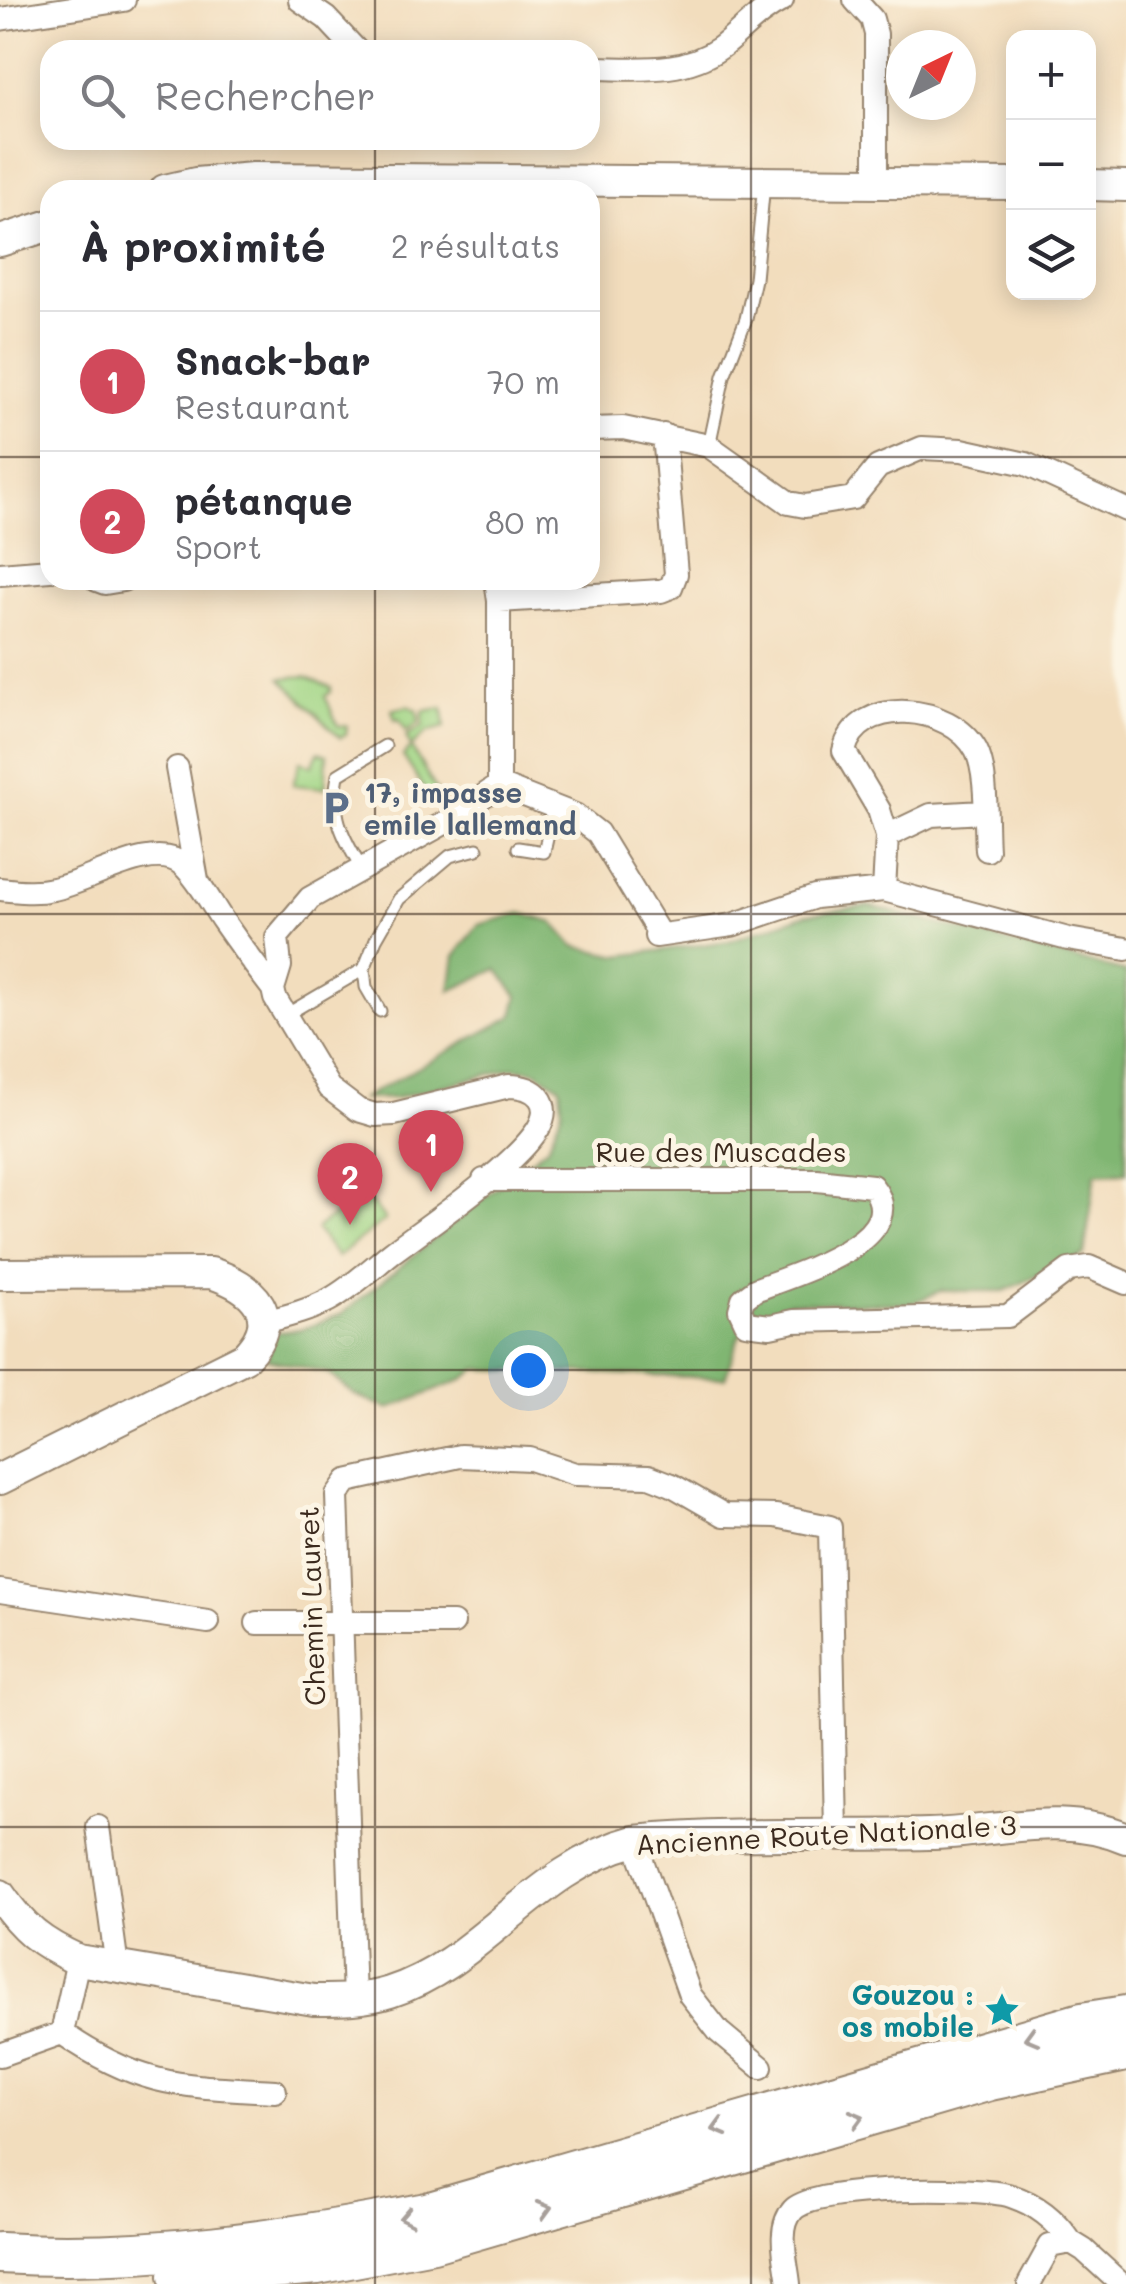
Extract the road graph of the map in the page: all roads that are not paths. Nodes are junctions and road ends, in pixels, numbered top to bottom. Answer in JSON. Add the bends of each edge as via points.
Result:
{"nodes":[{"id":1,"x":124,"y":0,"type":"edge"},
{"id":2,"x":300,"y":0,"type":"edge"},
{"id":3,"x":782,"y":0,"type":"edge"},
{"id":4,"x":855,"y":0,"type":"edge"},
{"id":5,"x":11,"y":12,"type":"edge"},
{"id":6,"x":347,"y":40,"type":"edge"},
{"id":7,"x":600,"y":68,"type":"edge"},
{"id":8,"x":230,"y":180,"type":"edge"},
{"id":9,"x":315,"y":180,"type":"edge"},
{"id":10,"x":764,"y":183,"type":"junction"},
{"id":11,"x":876,"y":183,"type":"junction"},
{"id":12,"x":600,"y":184,"type":"edge"},
{"id":13,"x":1006,"y":184,"type":"edge"},
{"id":14,"x":1096,"y":185,"type":"edge"},
{"id":15,"x":1126,"y":186,"type":"edge"},
{"id":16,"x":40,"y":227,"type":"edge"},
{"id":17,"x":0,"y":240,"type":"edge"},
{"id":18,"x":600,"y":428,"type":"edge"},
{"id":19,"x":664,"y":436,"type":"junction"},
{"id":20,"x":709,"y":446,"type":"junction"},
{"id":21,"x":1126,"y":510,"type":"edge"},
{"id":22,"x":40,"y":571,"type":"edge"},
{"id":23,"x":0,"y":574,"type":"edge"},
{"id":24,"x":497,"y":591,"type":"edge"},
{"id":25,"x":385,"y":746,"type":"dead end"},
{"id":26,"x":177,"y":768,"type":"dead end"},
{"id":27,"x":499,"y":784,"type":"junction"},
{"id":28,"x":554,"y":808,"type":"junction"},
{"id":29,"x":984,"y":812,"type":"junction"},
{"id":30,"x":887,"y":836,"type":"junction"},
{"id":31,"x":518,"y":848,"type":"dead end"},
{"id":32,"x":477,"y":849,"type":"dead end"},
{"id":33,"x":987,"y":850,"type":"dead end"},
{"id":34,"x":363,"y":871,"type":"junction"},
{"id":35,"x":198,"y":883,"type":"junction"},
{"id":36,"x":0,"y":889,"type":"edge"},
{"id":37,"x":884,"y":890,"type":"junction"},
{"id":38,"x":1126,"y":950,"type":"edge"},
{"id":39,"x":364,"y":969,"type":"junction"},
{"id":40,"x":273,"y":989,"type":"junction"},
{"id":41,"x":380,"y":1011,"type":"dead end"},
{"id":42,"x":284,"y":1016,"type":"junction"},
{"id":43,"x":484,"y":1180,"type":"junction"},
{"id":44,"x":0,"y":1274,"type":"edge"},
{"id":45,"x":1126,"y":1283,"type":"edge"},
{"id":46,"x":264,"y":1322,"type":"junction"},
{"id":47,"x":0,"y":1479,"type":"edge"},
{"id":48,"x":0,"y":1591,"type":"edge"},
{"id":49,"x":208,"y":1622,"type":"dead end"},
{"id":50,"x":342,"y":1623,"type":"junction"},
{"id":51,"x":453,"y":1623,"type":"dead end"},
{"id":52,"x":257,"y":1624,"type":"dead end"},
{"id":53,"x":98,"y":1827,"type":"dead end"},
{"id":54,"x":836,"y":1833,"type":"junction"},
{"id":55,"x":1126,"y":1838,"type":"edge"},
{"id":56,"x":635,"y":1840,"type":"junction"},
{"id":57,"x":0,"y":1895,"type":"edge"},
{"id":58,"x":78,"y":1960,"type":"junction"},
{"id":59,"x":117,"y":1967,"type":"junction"},
{"id":60,"x":354,"y":2000,"type":"junction"},
{"id":61,"x":1126,"y":2016,"type":"edge"},
{"id":62,"x":62,"y":2033,"type":"junction"},
{"id":63,"x":1126,"y":2051,"type":"edge"},
{"id":64,"x":0,"y":2055,"type":"edge"},
{"id":65,"x":761,"y":2067,"type":"dead end"},
{"id":66,"x":275,"y":2091,"type":"dead end"},
{"id":67,"x":1070,"y":2242,"type":"junction"},
{"id":68,"x":0,"y":2253,"type":"edge"},
{"id":69,"x":0,"y":2278,"type":"edge"},
{"id":70,"x":789,"y":2284,"type":"edge"},
{"id":71,"x":1029,"y":2284,"type":"edge"},
{"id":72,"x":1120,"y":2284,"type":"edge"}],
"edges":[{"from":1,"to":5,"type":"street"},
{"from":2,"to":6,"type":"street"},
{"from":3,"to":7,"type":"street","via":[[691,63]]},
{"from":4,"to":11,"type":"street","via":[[876,34]]},
{"from":8,"to":9,"type":"main road"},
{"from":10,"to":11,"type":"main road"},
{"from":10,"to":12,"type":"main road"},
{"from":10,"to":20,"type":"lane","via":[[755,280]]},
{"from":11,"to":13,"type":"main road"},
{"from":14,"to":15,"type":"main road"},
{"from":16,"to":17,"type":"main road"},
{"from":18,"to":19,"type":"street"},
{"from":19,"to":20,"type":"street"},
{"from":19,"to":24,"type":"street","via":[[676,574],[671,586]]},
{"from":20,"to":21,"type":"street","via":[[777,495],[805,506],[853,498],[878,467],[922,448],[1026,464]]},
{"from":22,"to":23,"type":"street"},
{"from":24,"to":27,"type":"street"},
{"from":25,"to":34,"type":"lane","via":[[338,775],[338,830]]},
{"from":26,"to":35,"type":"street"},
{"from":27,"to":28,"type":"street"},
{"from":27,"to":34,"type":"street"},
{"from":28,"to":31,"type":"lane","via":[[544,852]]},
{"from":28,"to":37,"type":"street","via":[[598,833],[656,936],[732,925],[814,897]]},
{"from":29,"to":30,"type":"street","via":[[931,815]]},
{"from":29,"to":30,"type":"street","via":[[982,770],[968,740],[940,719],[884,714],[863,720],[848,737],[845,755]]},
{"from":29,"to":33,"type":"street"},
{"from":30,"to":37,"type":"street"},
{"from":32,"to":39,"type":"lane","via":[[450,856],[399,899]]},
{"from":34,"to":40,"type":"street","via":[[310,898],[277,937],[280,966]]},
{"from":35,"to":36,"type":"street","via":[[170,856],[150,855],[54,889]]},
{"from":35,"to":40,"type":"street"},
{"from":37,"to":38,"type":"street"},
{"from":39,"to":41,"type":"lane"},
{"from":39,"to":42,"type":"lane"},
{"from":40,"to":42,"type":"street"},
{"from":42,"to":43,"type":"street","via":[[329,1088],[367,1114],[394,1114],[509,1086],[534,1089],[545,1110],[540,1126]]},
{"from":43,"to":45,"type":"street","name":"Rue des Muscades","via":[[816,1180],[872,1186],[881,1208],[865,1241],[755,1290],[743,1299],[746,1323],[1008,1316],[1068,1270],[1089,1267]]},
{"from":43,"to":46,"type":"street","via":[[333,1298]]},
{"from":44,"to":46,"type":"main road","via":[[210,1273],[242,1285]]},
{"from":46,"to":47,"type":"main road","via":[[245,1357]]},
{"from":48,"to":49,"type":"street"},
{"from":50,"to":51,"type":"street"},
{"from":50,"to":52,"type":"street"},
{"from":50,"to":54,"type":"street","name":"Chemin Lauret","via":[[339,1489],[353,1479],[460,1456],[530,1458],[575,1474],[649,1476],[724,1515],[826,1524],[833,1536]]},
{"from":50,"to":60,"type":"street","name":"Chemin Lauret"},
{"from":53,"to":59,"type":"street"},
{"from":54,"to":55,"type":"main road","name":"Ancienne Route Nationale 3","via":[[933,1834],[1049,1822]]},
{"from":54,"to":56,"type":"main road","name":"Ancienne Route Nationale 3"},
{"from":56,"to":60,"type":"main road","name":"Ancienne Route Nationale 3","via":[[571,1866],[424,1978]]},
{"from":56,"to":65,"type":"street","via":[[690,1995],[719,2032]]},
{"from":57,"to":58,"type":"main road","name":"Ancienne Route Nationale 3","via":[[18,1922]]},
{"from":58,"to":59,"type":"main road","name":"Ancienne Route Nationale 3"},
{"from":58,"to":62,"type":"street"},
{"from":59,"to":60,"type":"main road","name":"Ancienne Route Nationale 3","via":[[314,2000]]},
{"from":61,"to":68,"type":"highway","one_way":true,"via":[[1082,2023],[426,2213],[215,2247]]},
{"from":62,"to":64,"type":"street"},
{"from":62,"to":66,"type":"street","via":[[125,2072]]},
{"from":69,"to":63,"type":"highway","one_way":true,"via":[[210,2275],[432,2242],[990,2080]]},
{"from":67,"to":70,"type":"street","via":[[1035,2206],[1008,2195],[952,2190],[815,2197],[792,2210],[784,2231]]},
{"from":67,"to":71,"type":"street","via":[[1050,2246]]},
{"from":67,"to":72,"type":"street"}]}
